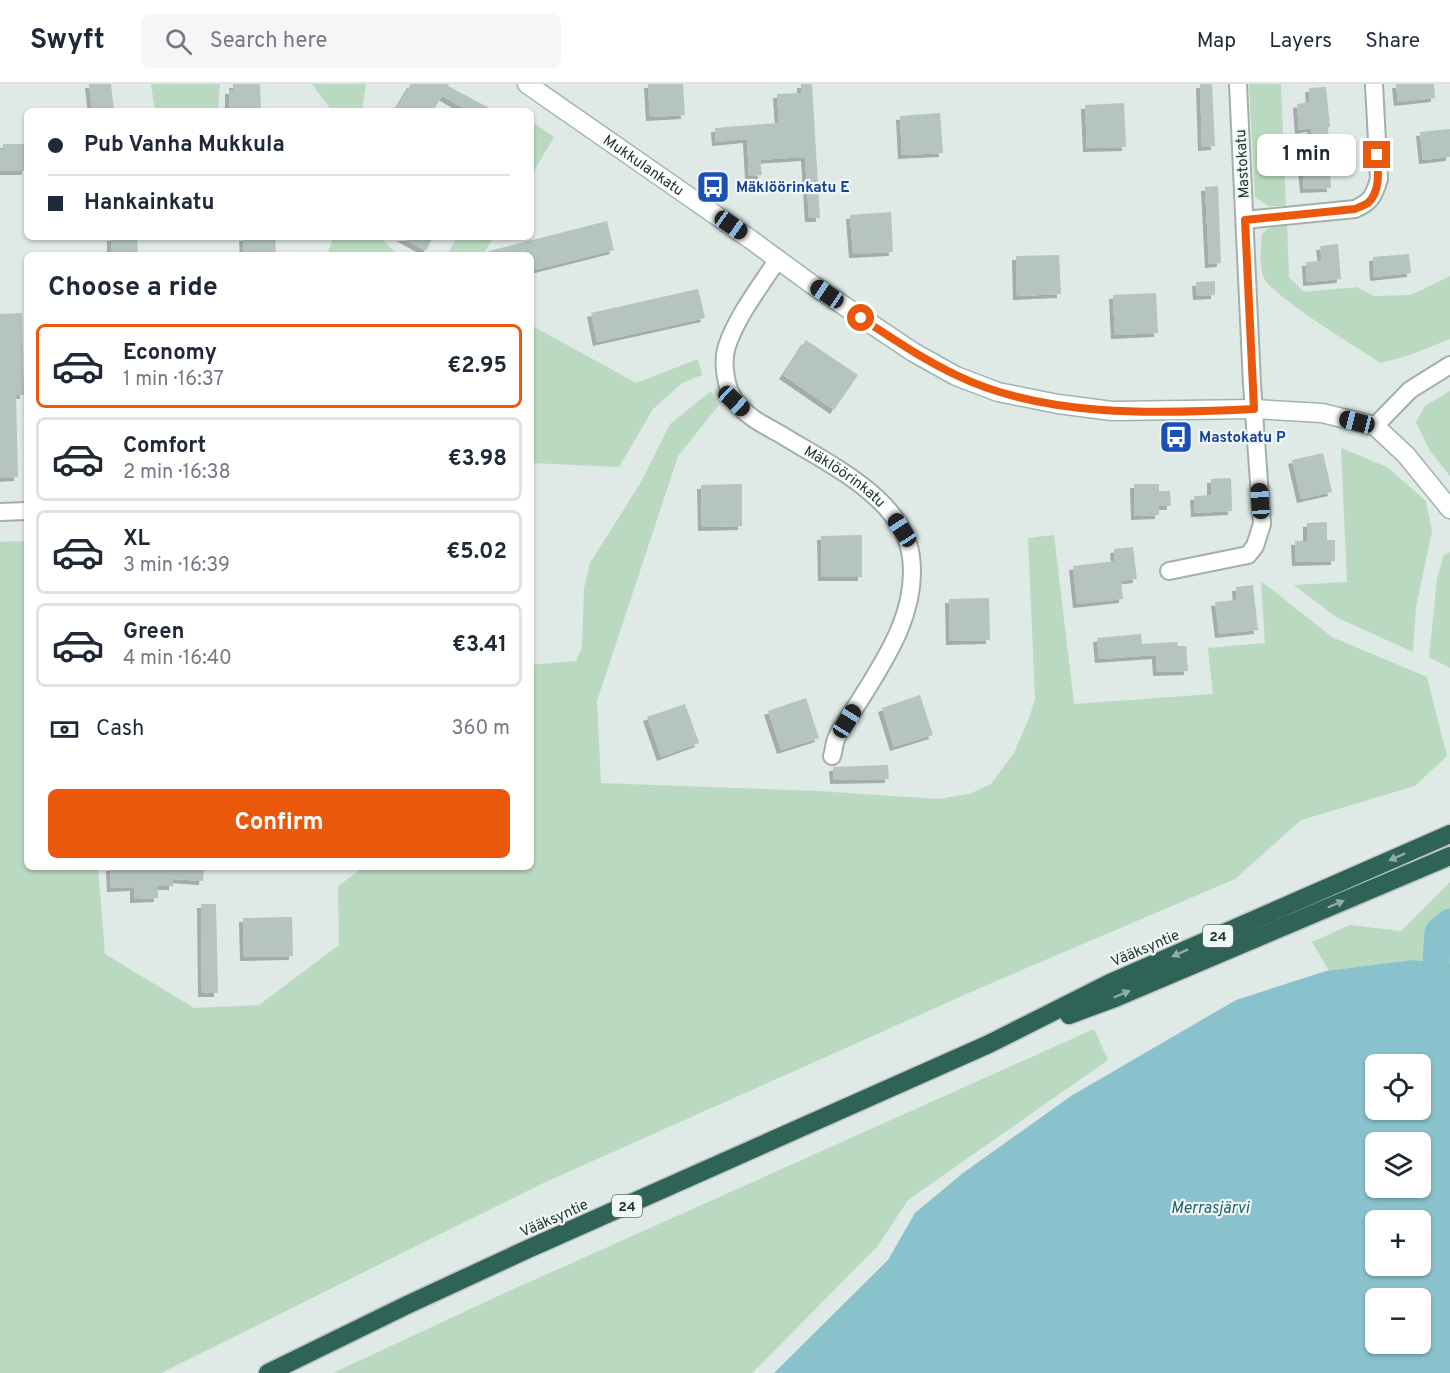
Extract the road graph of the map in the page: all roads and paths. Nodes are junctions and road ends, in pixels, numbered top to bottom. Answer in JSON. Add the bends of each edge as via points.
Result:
{"nodes":[{"id":1,"x":527,"y":84,"type":"edge"},
{"id":2,"x":1238,"y":84,"type":"edge"},
{"id":3,"x":1374,"y":84,"type":"edge"},
{"id":4,"x":1245,"y":220,"type":"junction"},
{"id":5,"x":778,"y":259,"type":"junction"},
{"id":6,"x":1450,"y":365,"type":"edge"},
{"id":7,"x":1254,"y":409,"type":"junction"},
{"id":8,"x":1375,"y":426,"type":"junction"},
{"id":9,"x":1450,"y":508,"type":"edge"},
{"id":10,"x":24,"y":511,"type":"edge"},
{"id":11,"x":0,"y":512,"type":"edge"},
{"id":12,"x":1169,"y":572,"type":"dead end"},
{"id":13,"x":832,"y":756,"type":"dead end"},
{"id":14,"x":1450,"y":834,"type":"edge"},
{"id":15,"x":1450,"y":855,"type":"edge"},
{"id":16,"x":989,"y":1044,"type":"junction"},
{"id":17,"x":268,"y":1373,"type":"edge"}],
"edges":[{"from":1,"to":5,"type":"street","name":"Mukkulankatu"},
{"from":2,"to":4,"type":"street","name":"Mastokatu"},
{"from":3,"to":4,"type":"street","via":[[1378,179],[1368,203],[1355,209]]},
{"from":4,"to":7,"type":"street","name":"Mastokatu"},
{"from":5,"to":7,"type":"street","name":"Mukkulankatu","via":[[913,352],[998,392],[1112,411]]},
{"from":5,"to":13,"type":"street","name":"Mäklöörinkatu","via":[[726,348],[726,378],[734,401],[752,417],[860,483],[884,504],[902,530],[911,554],[913,578],[908,604],[892,649],[836,739]]},
{"from":6,"to":8,"type":"street","via":[[1410,390]]},
{"from":7,"to":8,"type":"street","name":"Mukkulankatu","via":[[1322,413]]},
{"from":7,"to":12,"type":"street","name":"Mastokatu","via":[[1262,524],[1255,546],[1248,555]]},
{"from":8,"to":9,"type":"street","via":[[1406,455]]},
{"from":10,"to":11,"type":"street"},
{"from":14,"to":16,"type":"highway","name":"Vääksyntie","number":"24","one_way":true,"via":[[1110,983]]},
{"from":16,"to":15,"type":"highway","name":"Vääksyntie","number":"24","one_way":true,"via":[[1115,998]]},
{"from":16,"to":17,"type":"highway","name":"Vääksyntie","number":"24","via":[[528,1249]]}]}
